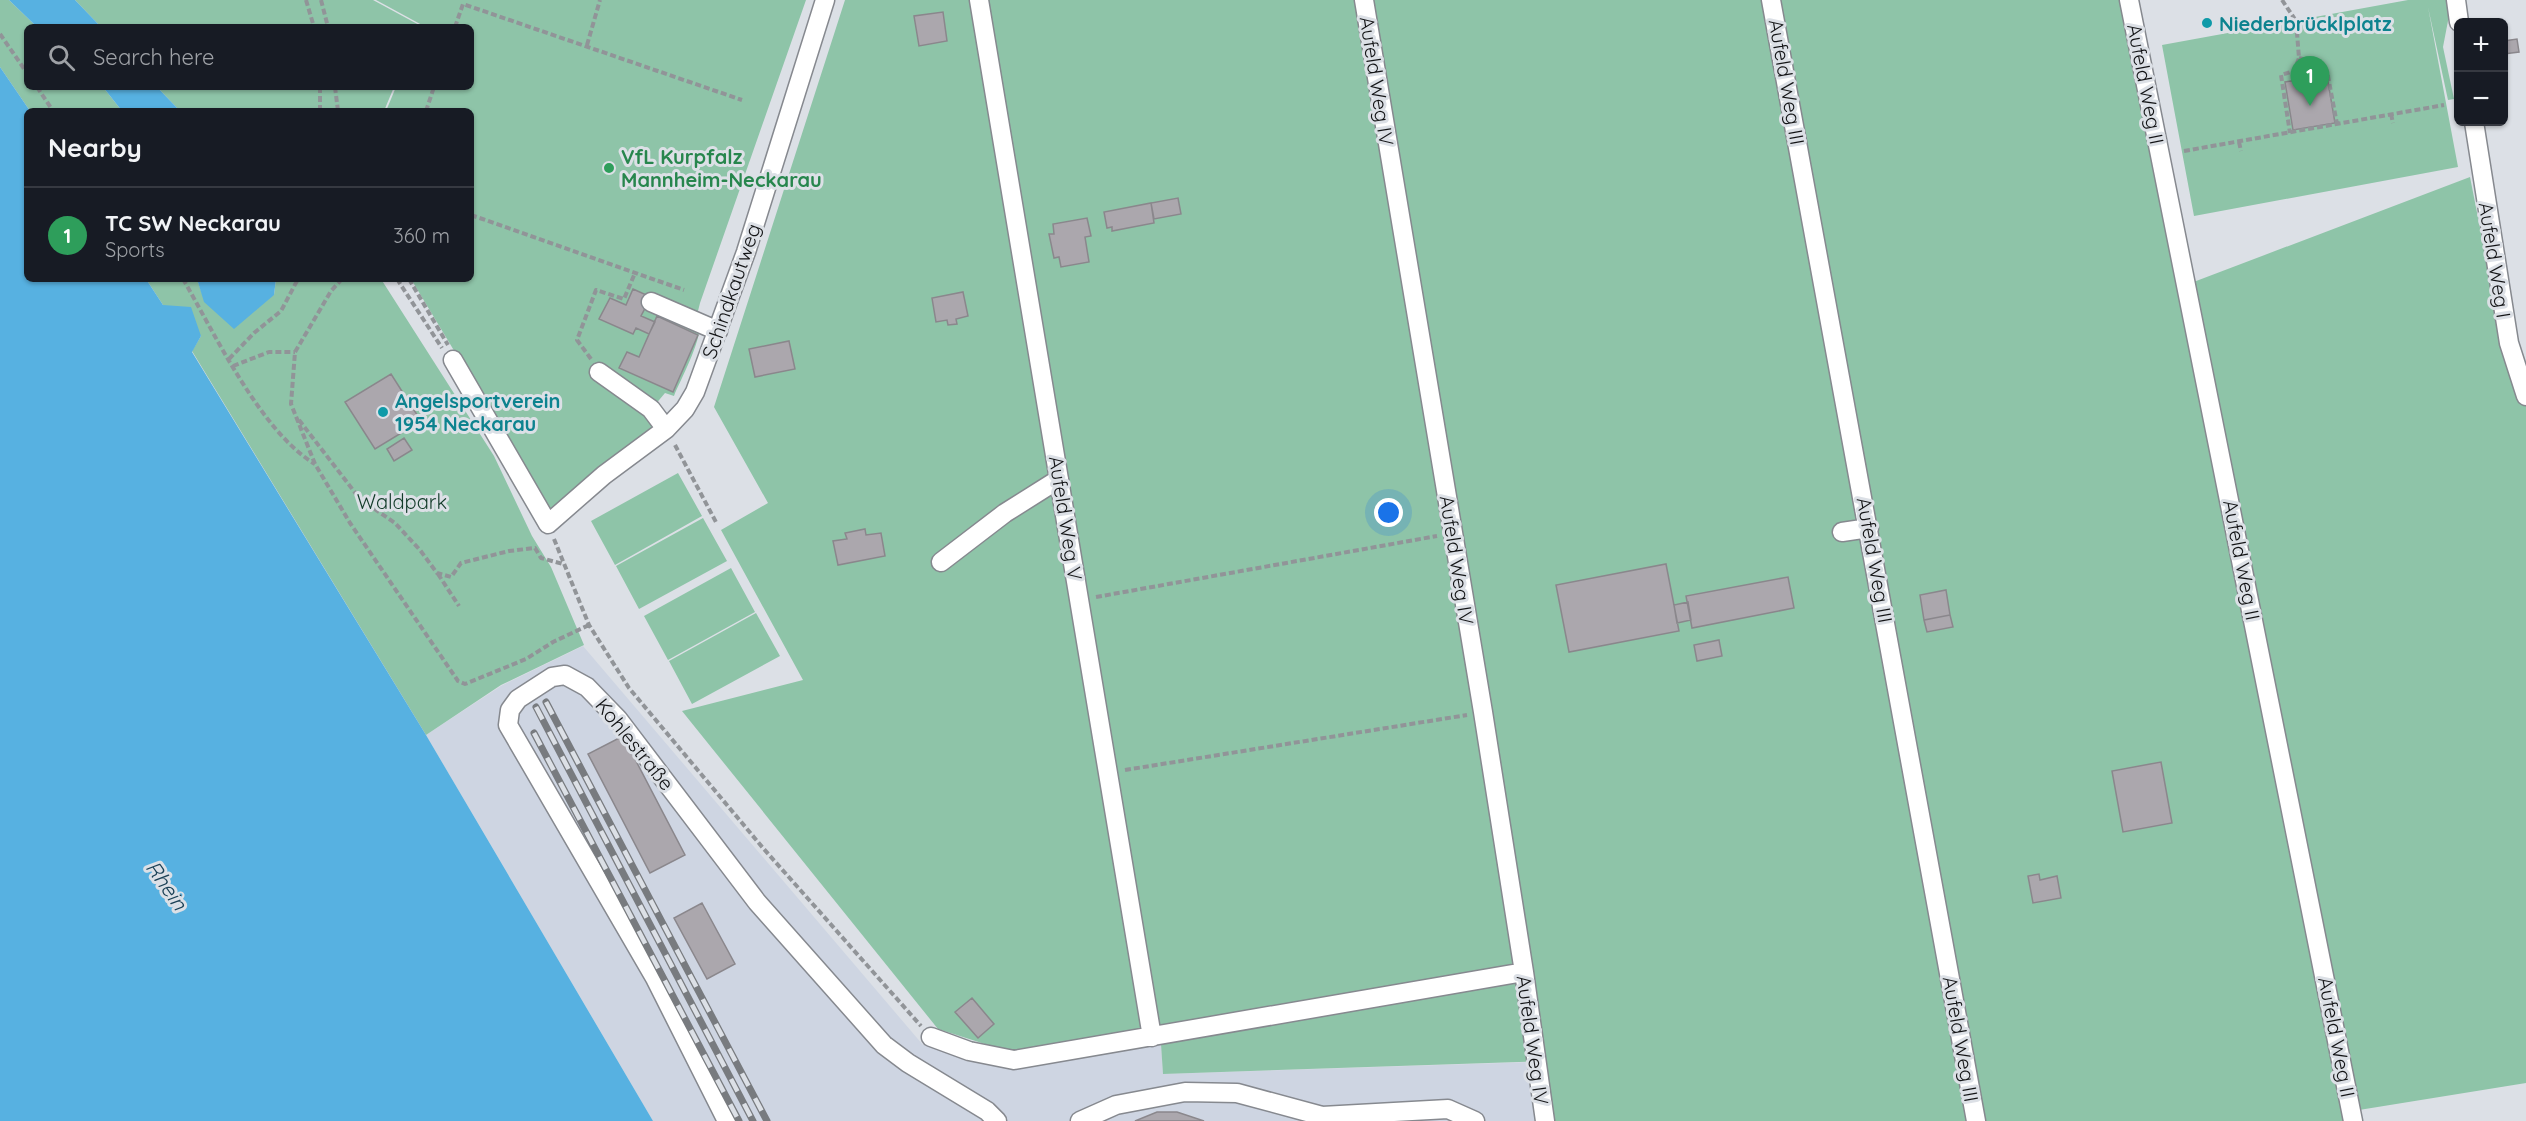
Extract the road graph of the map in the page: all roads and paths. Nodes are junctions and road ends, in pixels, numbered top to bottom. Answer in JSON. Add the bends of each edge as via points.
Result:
{"nodes":[{"id":1,"x":306,"y":0,"type":"edge"},
{"id":2,"x":321,"y":0,"type":"edge"},
{"id":3,"x":600,"y":0,"type":"edge"},
{"id":4,"x":825,"y":0,"type":"edge"},
{"id":5,"x":979,"y":0,"type":"edge"},
{"id":6,"x":1364,"y":0,"type":"edge"},
{"id":7,"x":1771,"y":0,"type":"edge"},
{"id":8,"x":2129,"y":0,"type":"edge"},
{"id":9,"x":2282,"y":0,"type":"edge"},
{"id":10,"x":2456,"y":0,"type":"edge"},
{"id":11,"x":2458,"y":18,"type":"edge"},
{"id":12,"x":313,"y":24,"type":"edge"},
{"id":13,"x":327,"y":24,"type":"edge"},
{"id":14,"x":456,"y":24,"type":"edge"},
{"id":15,"x":0,"y":34,"type":"edge"},
{"id":16,"x":587,"y":46,"type":"junction"},
{"id":17,"x":2299,"y":58,"type":"junction"},
{"id":18,"x":24,"y":69,"type":"edge"},
{"id":19,"x":39,"y":90,"type":"edge"},
{"id":20,"x":320,"y":90,"type":"edge"},
{"id":21,"x":335,"y":90,"type":"edge"},
{"id":22,"x":433,"y":90,"type":"edge"},
{"id":23,"x":742,"y":100,"type":"dead end"},
{"id":24,"x":2444,"y":105,"type":"dead end"},
{"id":25,"x":51,"y":108,"type":"edge"},
{"id":26,"x":320,"y":108,"type":"edge"},
{"id":27,"x":338,"y":108,"type":"edge"},
{"id":28,"x":427,"y":108,"type":"edge"},
{"id":29,"x":2391,"y":114,"type":"junction"},
{"id":30,"x":2393,"y":123,"type":"dead end"},
{"id":31,"x":2337,"y":124,"type":"junction"},
{"id":32,"x":2475,"y":126,"type":"edge"},
{"id":33,"x":2290,"y":133,"type":"junction"},
{"id":34,"x":2239,"y":142,"type":"junction"},
{"id":35,"x":2184,"y":151,"type":"dead end"},
{"id":36,"x":2241,"y":151,"type":"dead end"},
{"id":37,"x":474,"y":217,"type":"edge"},
{"id":38,"x":635,"y":273,"type":"junction"},
{"id":39,"x":185,"y":282,"type":"edge"},
{"id":40,"x":296,"y":282,"type":"edge"},
{"id":41,"x":339,"y":282,"type":"edge"},
{"id":42,"x":399,"y":282,"type":"edge"},
{"id":43,"x":411,"y":282,"type":"edge"},
{"id":44,"x":684,"y":290,"type":"dead end"},
{"id":45,"x":651,"y":302,"type":"dead end"},
{"id":46,"x":718,"y":331,"type":"junction"},
{"id":47,"x":295,"y":352,"type":"junction"},
{"id":48,"x":229,"y":359,"type":"junction"},
{"id":49,"x":453,"y":360,"type":"junction"},
{"id":50,"x":233,"y":366,"type":"junction"},
{"id":51,"x":599,"y":372,"type":"joint"},
{"id":52,"x":2526,"y":396,"type":"edge"},
{"id":53,"x":296,"y":416,"type":"junction"},
{"id":54,"x":671,"y":424,"type":"junction"},
{"id":55,"x":315,"y":464,"type":"junction"},
{"id":56,"x":1059,"y":479,"type":"junction"},
{"id":57,"x":548,"y":524,"type":"junction"},
{"id":58,"x":717,"y":524,"type":"dead end"},
{"id":59,"x":1869,"y":528,"type":"junction"},
{"id":60,"x":1842,"y":532,"type":"dead end"},
{"id":61,"x":1453,"y":533,"type":"junction"},
{"id":62,"x":941,"y":562,"type":"dead end"},
{"id":63,"x":564,"y":565,"type":"junction"},
{"id":64,"x":437,"y":573,"type":"junction"},
{"id":65,"x":1080,"y":600,"type":"junction"},
{"id":66,"x":459,"y":606,"type":"dead end"},
{"id":67,"x":589,"y":625,"type":"junction"},
{"id":68,"x":1483,"y":712,"type":"junction"},
{"id":69,"x":1108,"y":773,"type":"junction"},
{"id":70,"x":1524,"y":972,"type":"junction"},
{"id":71,"x":931,"y":1037,"type":"joint"},
{"id":72,"x":1152,"y":1037,"type":"junction"},
{"id":73,"x":727,"y":1121,"type":"edge"},
{"id":74,"x":997,"y":1121,"type":"edge"},
{"id":75,"x":1080,"y":1121,"type":"edge"},
{"id":76,"x":1475,"y":1121,"type":"edge"},
{"id":77,"x":1545,"y":1121,"type":"edge"},
{"id":78,"x":1976,"y":1121,"type":"edge"},
{"id":79,"x":2353,"y":1121,"type":"edge"}],
"edges":[{"from":1,"to":12,"type":"path"},
{"from":2,"to":13,"type":"path"},
{"from":3,"to":16,"type":"path"},
{"from":4,"to":46,"type":"street","name":"Schindkautweg"},
{"from":5,"to":56,"type":"street","name":"Aufeld Weg V"},
{"from":6,"to":61,"type":"street","name":"Aufeld Weg IV"},
{"from":7,"to":59,"type":"street","name":"Aufeld Weg III"},
{"from":8,"to":79,"type":"street","name":"Aufeld Weg II"},
{"from":9,"to":17,"type":"path","via":[[2296,21]]},
{"from":10,"to":11,"type":"street"},
{"from":14,"to":16,"type":"path","via":[[463,4]]},
{"from":15,"to":18,"type":"path"},
{"from":16,"to":23,"type":"path"},
{"from":17,"to":31,"type":"path","via":[[2320,64],[2327,71]]},
{"from":17,"to":33,"type":"path","via":[[2294,71],[2281,75]]},
{"from":19,"to":25,"type":"path"},
{"from":20,"to":26,"type":"path"},
{"from":21,"to":27,"type":"path"},
{"from":22,"to":28,"type":"path"},
{"from":24,"to":29,"type":"path"},
{"from":29,"to":30,"type":"path"},
{"from":29,"to":31,"type":"path"},
{"from":31,"to":33,"type":"path"},
{"from":32,"to":52,"type":"street","name":"Aufeld Weg I","via":[[2509,343]]},
{"from":33,"to":34,"type":"path"},
{"from":34,"to":35,"type":"path"},
{"from":34,"to":36,"type":"path"},
{"from":37,"to":38,"type":"path"},
{"from":38,"to":44,"type":"path"},
{"from":38,"to":51,"type":"path","via":[[624,298],[596,290],[577,340]]},
{"from":39,"to":48,"type":"path"},
{"from":40,"to":48,"type":"path","via":[[281,311]]},
{"from":41,"to":47,"type":"path"},
{"from":42,"to":49,"type":"path","via":[[440,347]]},
{"from":43,"to":49,"type":"path","via":[[448,343]]},
{"from":45,"to":46,"type":"street"},
{"from":46,"to":54,"type":"street","name":"Schindkautweg","via":[[695,392]]},
{"from":47,"to":50,"type":"path","via":[[269,352]]},
{"from":47,"to":53,"type":"path","via":[[291,404]]},
{"from":48,"to":50,"type":"path"},
{"from":49,"to":57,"type":"street"},
{"from":50,"to":55,"type":"path","via":[[245,388],[297,453]]},
{"from":51,"to":54,"type":"street"},
{"from":53,"to":55,"type":"path"},
{"from":53,"to":64,"type":"path","via":[[360,499],[395,523]]},
{"from":54,"to":57,"type":"street","name":"Schindkautweg"},
{"from":54,"to":58,"type":"path"},
{"from":55,"to":67,"type":"path","via":[[384,575],[458,681],[465,684],[487,676]]},
{"from":56,"to":62,"type":"street","via":[[1005,513]]},
{"from":56,"to":65,"type":"street","name":"Aufeld Weg V"},
{"from":57,"to":63,"type":"path"},
{"from":59,"to":60,"type":"street"},
{"from":59,"to":78,"type":"street","name":"Aufeld Weg III"},
{"from":61,"to":65,"type":"path"},
{"from":61,"to":68,"type":"street","name":"Aufeld Weg IV"},
{"from":63,"to":64,"type":"path","via":[[541,558],[535,548],[461,563],[451,577]]},
{"from":63,"to":67,"type":"path"},
{"from":64,"to":66,"type":"path"},
{"from":65,"to":69,"type":"street","name":"Aufeld Weg V"},
{"from":67,"to":71,"type":"path","via":[[629,688],[763,848]]},
{"from":68,"to":69,"type":"path"},
{"from":68,"to":70,"type":"street","name":"Aufeld Weg IV"},
{"from":69,"to":72,"type":"street","name":"Aufeld Weg V"},
{"from":70,"to":72,"type":"street"},
{"from":70,"to":77,"type":"street","name":"Aufeld Weg IV"},
{"from":71,"to":72,"type":"street","via":[[969,1051],[1014,1060]]},
{"from":73,"to":74,"type":"street","name":"Kohlestraße","via":[[655,978],[508,725],[510,710],[518,699],[552,677],[565,675],[587,687],[618,719],[757,902],[884,1045]]},
{"from":75,"to":76,"type":"street","via":[[1116,1105],[1185,1092],[1237,1094],[1322,1116],[1448,1109]]}]}
